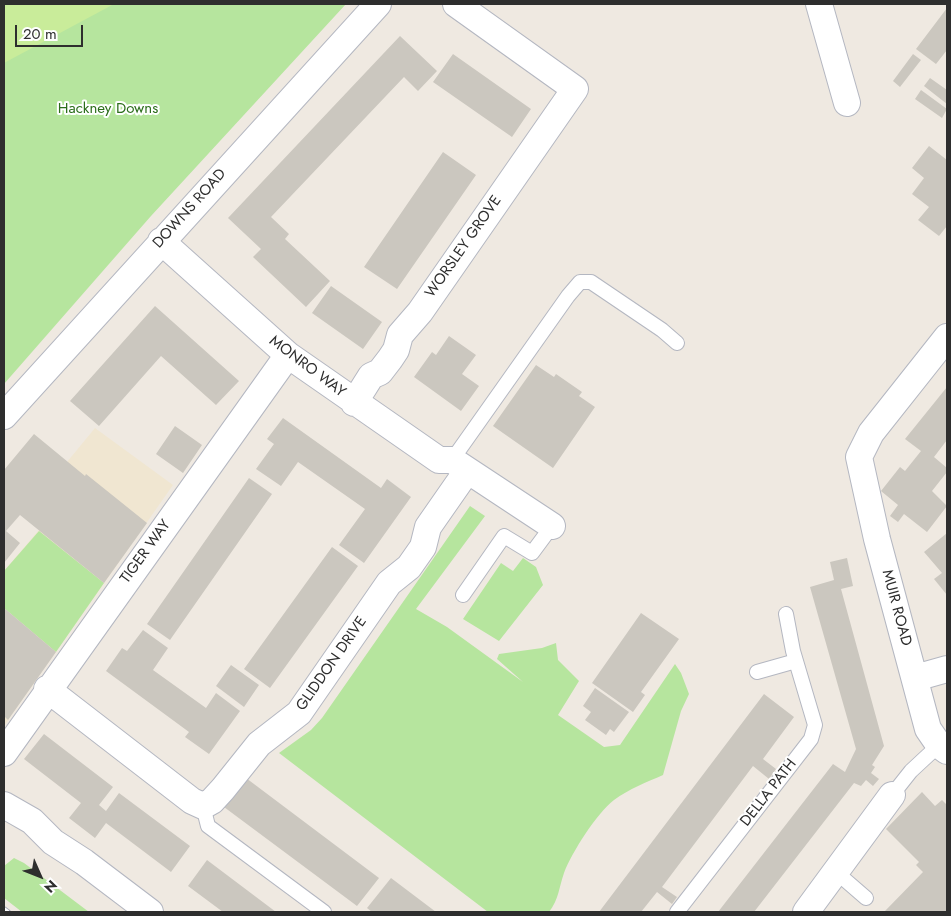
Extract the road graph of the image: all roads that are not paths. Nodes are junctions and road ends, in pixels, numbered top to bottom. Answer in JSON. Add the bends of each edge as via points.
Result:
{"nodes":[{"id":1,"x":378,"y":4,"type":"edge"},
{"id":2,"x":456,"y":4,"type":"edge"},
{"id":3,"x":819,"y":4,"type":"edge"},
{"id":4,"x":847,"y":103,"type":"dead end"},
{"id":5,"x":161,"y":241,"type":"junction"},
{"id":6,"x":947,"y":337,"type":"edge"},
{"id":7,"x":677,"y":343,"type":"dead end"},
{"id":8,"x":288,"y":355,"type":"junction"},
{"id":9,"x":354,"y":403,"type":"junction"},
{"id":10,"x":4,"y":416,"type":"edge"},
{"id":11,"x":460,"y":465,"type":"junction"},
{"id":12,"x":552,"y":526,"type":"joint"},
{"id":13,"x":463,"y":595,"type":"dead end"},
{"id":14,"x":786,"y":614,"type":"dead end"},
{"id":15,"x":796,"y":661,"type":"junction"},
{"id":16,"x":947,"y":669,"type":"edge"},
{"id":17,"x":757,"y":672,"type":"dead end"},
{"id":18,"x":914,"y":678,"type":"junction"},
{"id":19,"x":47,"y":689,"type":"junction"},
{"id":20,"x":943,"y":748,"type":"edge"},
{"id":21,"x":5,"y":752,"type":"edge"},
{"id":22,"x":892,"y":795,"type":"joint"},
{"id":23,"x":203,"y":806,"type":"junction"},
{"id":24,"x":6,"y":813,"type":"edge"},
{"id":25,"x":836,"y":872,"type":"junction"},
{"id":26,"x":866,"y":898,"type":"dead end"},
{"id":27,"x":150,"y":912,"type":"edge"},
{"id":28,"x":324,"y":912,"type":"edge"},
{"id":29,"x":677,"y":912,"type":"edge"},
{"id":30,"x":806,"y":912,"type":"edge"}],
"edges":[{"from":1,"to":5,"type":"street","name":"DOWNS ROAD"},
{"from":2,"to":9,"type":"street","name":"WORSLEY GROVE","via":[[575,89],[420,312],[400,335],[390,359],[380,372],[371,376]]},
{"from":3,"to":4,"type":"street"},
{"from":5,"to":8,"type":"street","name":"MONRO WAY"},
{"from":5,"to":10,"type":"street","name":"DOWNS ROAD"},
{"from":6,"to":18,"type":"street","name":"MUIR ROAD","via":[[871,433],[859,457]]},
{"from":7,"to":11,"type":"lane","via":[[591,282],[580,282]]},
{"from":8,"to":9,"type":"street","name":"MONRO WAY"},
{"from":8,"to":19,"type":"street","name":"TIGER WAY"},
{"from":9,"to":11,"type":"street","name":"MONRO WAY","via":[[439,460]]},
{"from":11,"to":12,"type":"street","name":"MONRO WAY"},
{"from":11,"to":23,"type":"street","name":"GLIDDON DRIVE","via":[[409,568],[389,584],[299,713],[259,744],[223,789]]},
{"from":12,"to":13,"type":"lane","via":[[532,553],[504,536]]},
{"from":14,"to":15,"type":"lane","name":"DELLA PATH"},
{"from":15,"to":17,"type":"lane"},
{"from":15,"to":29,"type":"lane","name":"DELLA PATH","via":[[815,724],[811,739]]},
{"from":16,"to":18,"type":"street"},
{"from":18,"to":20,"type":"street","name":"MUIR ROAD","via":[[928,730]]},
{"from":19,"to":21,"type":"street","name":"TIGER WAY"},
{"from":19,"to":23,"type":"street","via":[[192,802]]},
{"from":20,"to":22,"type":"lane","via":[[910,771]]},
{"from":22,"to":25,"type":"street"},
{"from":23,"to":28,"type":"lane","via":[[208,826]]},
{"from":24,"to":27,"type":"street","via":[[32,820],[53,842]]},
{"from":25,"to":26,"type":"lane"},
{"from":25,"to":30,"type":"street"}]}
